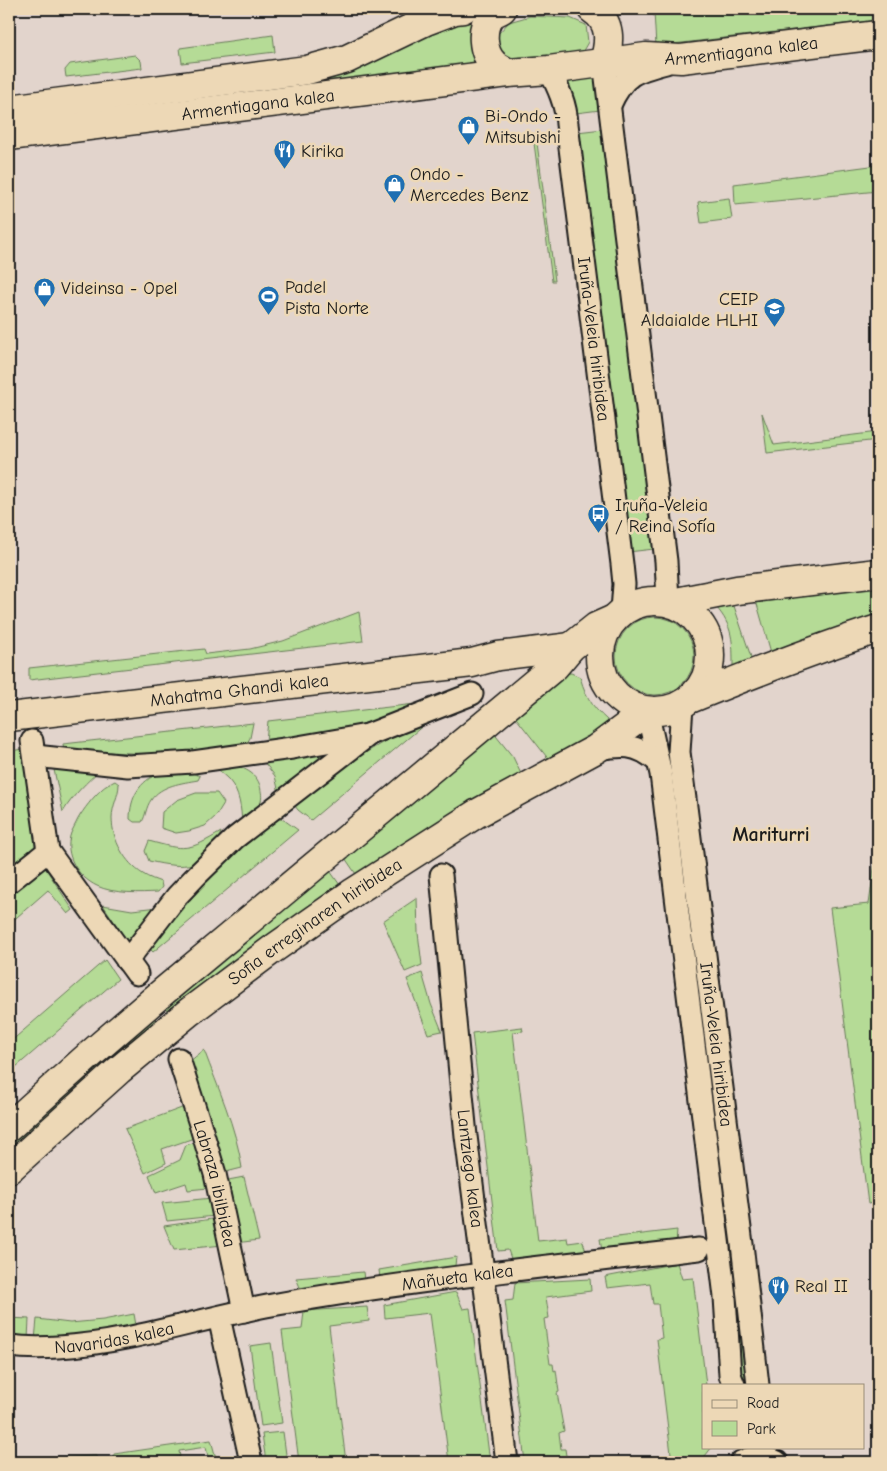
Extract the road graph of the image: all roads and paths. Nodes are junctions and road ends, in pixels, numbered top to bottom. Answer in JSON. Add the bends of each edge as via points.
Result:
{"nodes":[{"id":1,"x":463,"y":9,"type":"edge"},
{"id":2,"x":478,"y":9,"type":"edge"},
{"id":3,"x":502,"y":9,"type":"edge"},
{"id":4,"x":592,"y":9,"type":"edge"},
{"id":5,"x":431,"y":15,"type":"edge"},
{"id":6,"x":878,"y":36,"type":"edge"},
{"id":7,"x":483,"y":39,"type":"junction"},
{"id":8,"x":681,"y":59,"type":"junction"},
{"id":9,"x":604,"y":62,"type":"junction"},
{"id":10,"x":549,"y":70,"type":"junction"},
{"id":11,"x":508,"y":73,"type":"junction"},
{"id":12,"x":610,"y":105,"type":"junction"},
{"id":13,"x":9,"y":109,"type":"edge"},
{"id":14,"x":9,"y":136,"type":"edge"},
{"id":15,"x":878,"y":573,"type":"edge"},
{"id":16,"x":670,"y":602,"type":"junction"},
{"id":17,"x":618,"y":615,"type":"junction"},
{"id":18,"x":878,"y":629,"type":"edge"},
{"id":19,"x":563,"y":657,"type":"junction"},
{"id":20,"x":472,"y":663,"type":"junction"},
{"id":21,"x":602,"y":673,"type":"junction"},
{"id":22,"x":527,"y":688,"type":"junction"},
{"id":23,"x":472,"y":694,"type":"dead end"},
{"id":24,"x":687,"y":701,"type":"junction"},
{"id":25,"x":647,"y":711,"type":"junction"},
{"id":26,"x":9,"y":717,"type":"edge"},
{"id":27,"x":370,"y":734,"type":"junction"},
{"id":28,"x":596,"y":749,"type":"junction"},
{"id":29,"x":657,"y":761,"type":"junction"},
{"id":30,"x":48,"y":851,"type":"junction"},
{"id":31,"x":441,"y":875,"type":"dead end"},
{"id":32,"x":9,"y":882,"type":"edge"},
{"id":33,"x":179,"y":1059,"type":"dead end"},
{"id":34,"x":9,"y":1127,"type":"edge"},
{"id":35,"x":9,"y":1169,"type":"edge"},
{"id":36,"x":699,"y":1249,"type":"dead end"},
{"id":37,"x":484,"y":1273,"type":"junction"},
{"id":38,"x":244,"y":1311,"type":"junction"},
{"id":39,"x":219,"y":1317,"type":"junction"},
{"id":40,"x":9,"y":1346,"type":"edge"},
{"id":41,"x":734,"y":1384,"type":"edge"},
{"id":42,"x":758,"y":1384,"type":"edge"},
{"id":43,"x":745,"y":1448,"type":"edge"},
{"id":44,"x":772,"y":1448,"type":"edge"},
{"id":45,"x":251,"y":1462,"type":"edge"},
{"id":46,"x":507,"y":1462,"type":"edge"},
{"id":47,"x":741,"y":1462,"type":"edge"},
{"id":48,"x":778,"y":1462,"type":"edge"}],
"edges":[{"from":1,"to":5,"type":"main road","name":"Armentiagana kalea"},
{"from":2,"to":7,"type":"street"},
{"from":3,"to":7,"type":"main road","via":[[492,15]]},
{"from":4,"to":9,"type":"main road","via":[[599,13],[608,31]]},
{"from":5,"to":13,"type":"main road","name":"Armentiagana kalea","via":[[348,59],[307,70]]},
{"from":6,"to":8,"type":"main road","name":"Armentiagana kalea"},
{"from":7,"to":11,"type":"main road","via":[[493,64]]},
{"from":8,"to":9,"type":"main road","name":"Armentiagana kalea","via":[[646,57]]},
{"from":8,"to":12,"type":"street","via":[[647,68],[624,80]]},
{"from":9,"to":10,"type":"main road","name":"Armentiagana kalea"},
{"from":9,"to":12,"type":"street"},
{"from":10,"to":11,"type":"main road","name":"Armentiagana kalea"},
{"from":10,"to":17,"type":"street","name":"Iruña-Veleia hiribidea","via":[[566,113],[622,564],[624,584]]},
{"from":11,"to":14,"type":"main road","name":"Armentiagana kalea"},
{"from":12,"to":16,"type":"street"},
{"from":15,"to":16,"type":"main road","via":[[737,590]]},
{"from":16,"to":17,"type":"main road","via":[[636,604]]},
{"from":16,"to":24,"type":"main road","via":[[689,612],[702,626],[710,644],[711,664],[704,682]]},
{"from":17,"to":19,"type":"main road","name":"Sofia erreginaren hiribidea","via":[[596,627]]},
{"from":17,"to":21,"type":"main road","via":[[601,644]]},
{"from":18,"to":24,"type":"main road"},
{"from":19,"to":20,"type":"main road","name":"Mahatma Ghandi kalea","via":[[498,656]]},
{"from":19,"to":21,"type":"main road"},
{"from":19,"to":22,"type":"main road","name":"Sofia erreginaren hiribidea"},
{"from":20,"to":22,"type":"main road","name":"Mahatma Ghandi kalea","via":[[499,669]]},
{"from":20,"to":26,"type":"main road","name":"Mahatma Ghandi kalea"},
{"from":21,"to":25,"type":"main road","via":[[619,698]]},
{"from":22,"to":34,"type":"main road","name":"Sofia erreginaren hiribidea","via":[[164,991]]},
{"from":23,"to":27,"type":"street"},
{"from":24,"to":25,"type":"main road","via":[[665,711]]},
{"from":24,"to":42,"type":"street","name":"Iruña-Veleia hiribidea","via":[[679,752]]},
{"from":25,"to":28,"type":"main road","name":"Sofia erreginaren hiribidea"},
{"from":25,"to":29,"type":"street","name":"Iruña-Veleia hiribidea"},
{"from":27,"to":30,"type":"street","via":[[193,762],[128,766],[34,748]]},
{"from":27,"to":30,"type":"street","via":[[235,838],[197,874],[177,896],[132,968]]},
{"from":28,"to":29,"type":"street","via":[[629,746],[647,752]]},
{"from":28,"to":35,"type":"main road","name":"Sofia erreginaren hiribidea","via":[[476,814],[272,949],[126,1064]]},
{"from":29,"to":41,"type":"street","name":"Iruña-Veleia hiribidea","via":[[726,1297],[730,1375]]},
{"from":30,"to":32,"type":"street"},
{"from":31,"to":37,"type":"street","name":"Lantziego kalea","via":[[466,1136]]},
{"from":33,"to":38,"type":"street","name":"Labraza ibilbidea","via":[[215,1174]]},
{"from":36,"to":37,"type":"street","name":"Mañueta kalea"},
{"from":37,"to":38,"type":"street","name":"Mañueta kalea"},
{"from":37,"to":46,"type":"street","name":"Lantziego kalea"},
{"from":38,"to":39,"type":"street","name":"Mañueta kalea"},
{"from":39,"to":40,"type":"street","name":"Navaridas kalea","via":[[82,1346]]},
{"from":39,"to":45,"type":"street"},
{"from":43,"to":47,"type":"street"},
{"from":44,"to":48,"type":"street"},
{"from":47,"to":48,"type":"street","via":[[767,1457]]}]}
